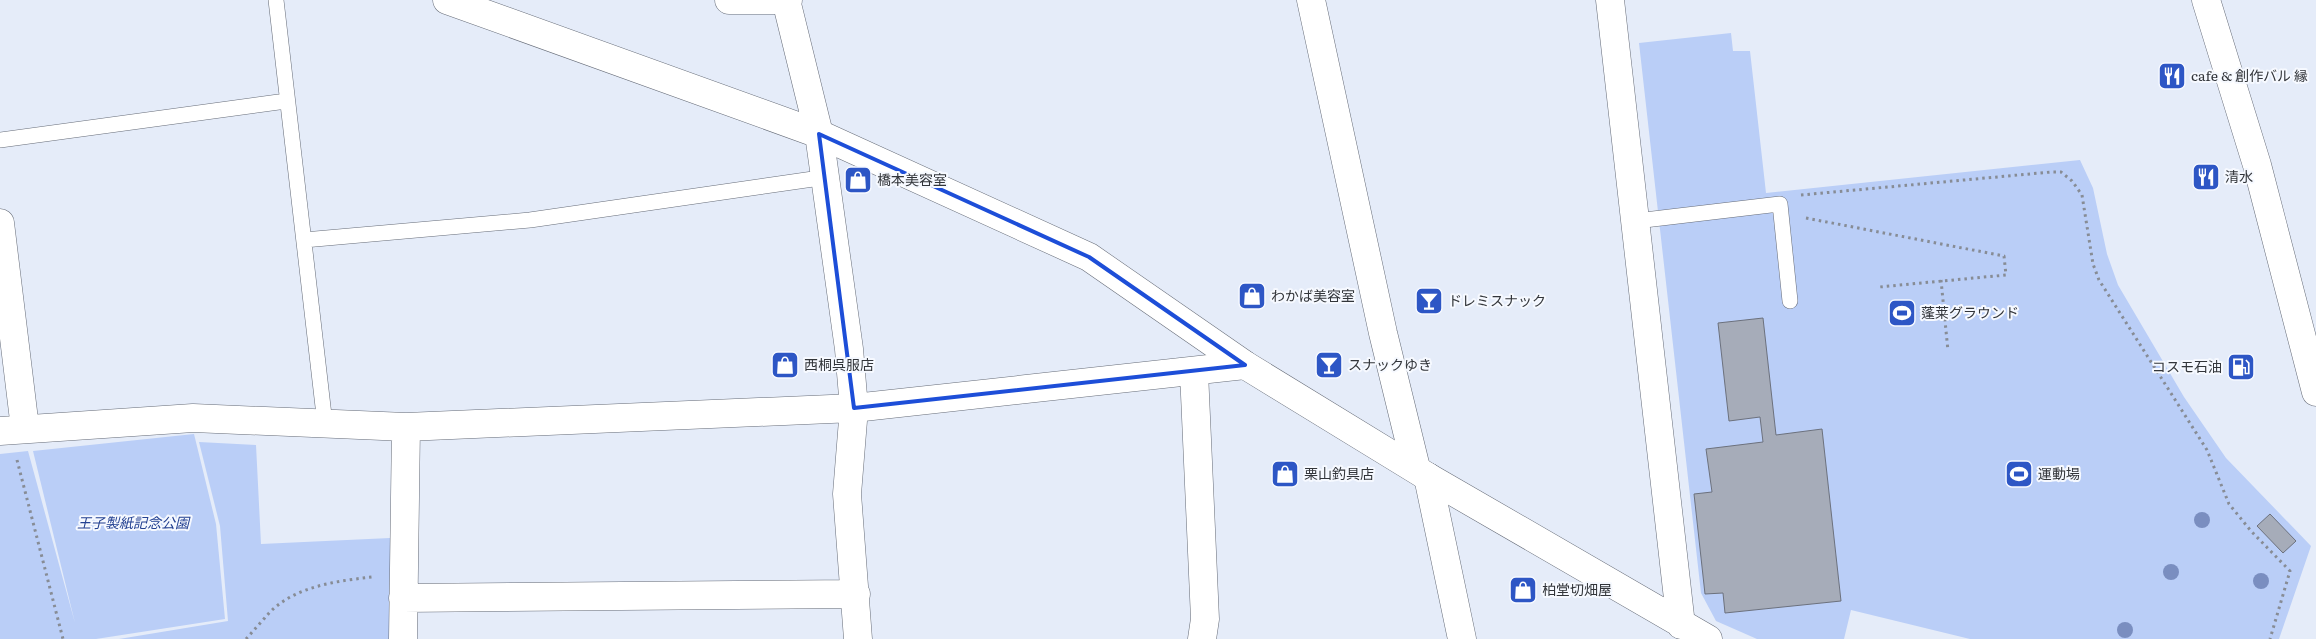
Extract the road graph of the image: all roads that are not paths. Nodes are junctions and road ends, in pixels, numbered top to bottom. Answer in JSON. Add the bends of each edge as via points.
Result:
{"nodes":[{"id":1,"x":276,"y":0,"type":"edge"},
{"id":2,"x":448,"y":0,"type":"edge"},
{"id":3,"x":729,"y":0,"type":"edge"},
{"id":4,"x":787,"y":0,"type":"edge"},
{"id":5,"x":1311,"y":0,"type":"edge"},
{"id":6,"x":1610,"y":0,"type":"edge"},
{"id":7,"x":2206,"y":0,"type":"edge"},
{"id":8,"x":286,"y":100,"type":"junction"},
{"id":9,"x":819,"y":134,"type":"junction"},
{"id":10,"x":0,"y":140,"type":"edge"},
{"id":11,"x":826,"y":177,"type":"junction"},
{"id":12,"x":1636,"y":221,"type":"junction"},
{"id":13,"x":0,"y":223,"type":"edge"},
{"id":14,"x":304,"y":240,"type":"junction"},
{"id":15,"x":1790,"y":301,"type":"dead end"},
{"id":16,"x":1245,"y":365,"type":"junction"},
{"id":17,"x":1194,"y":372,"type":"junction"},
{"id":18,"x":2316,"y":392,"type":"edge"},
{"id":19,"x":854,"y":408,"type":"junction"},
{"id":20,"x":325,"y":424,"type":"junction"},
{"id":21,"x":406,"y":427,"type":"junction"},
{"id":22,"x":12,"y":430,"type":"edge"},
{"id":23,"x":1422,"y":473,"type":"junction"},
{"id":24,"x":404,"y":589,"type":"junction"},
{"id":25,"x":856,"y":594,"type":"junction"},
{"id":26,"x":1682,"y":632,"type":"edge"},
{"id":27,"x":403,"y":639,"type":"edge"},
{"id":28,"x":858,"y":639,"type":"edge"},
{"id":29,"x":1202,"y":639,"type":"edge"},
{"id":30,"x":1462,"y":639,"type":"edge"},
{"id":31,"x":1708,"y":639,"type":"edge"}],
"edges":[{"from":1,"to":8,"type":"lane"},
{"from":2,"to":9,"type":"street"},
{"from":3,"to":4,"type":"street"},
{"from":4,"to":9,"type":"street"},
{"from":5,"to":23,"type":"street","via":[[1383,333]]},
{"from":6,"to":12,"type":"street"},
{"from":7,"to":18,"type":"street","via":[[2257,166]]},
{"from":8,"to":10,"type":"lane"},
{"from":8,"to":14,"type":"lane"},
{"from":9,"to":11,"type":"street"},
{"from":9,"to":16,"type":"street","via":[[1089,256]]},
{"from":11,"to":14,"type":"lane","via":[[530,220]]},
{"from":11,"to":19,"type":"street"},
{"from":12,"to":15,"type":"lane","via":[[1780,209]]},
{"from":12,"to":26,"type":"street"},
{"from":13,"to":22,"type":"street"},
{"from":14,"to":20,"type":"lane"},
{"from":16,"to":17,"type":"street"},
{"from":16,"to":23,"type":"street"},
{"from":17,"to":19,"type":"street"},
{"from":17,"to":29,"type":"street","via":[[1205,619]]},
{"from":19,"to":21,"type":"street"},
{"from":19,"to":25,"type":"street","via":[[847,494]]},
{"from":20,"to":21,"type":"street"},
{"from":20,"to":22,"type":"street","via":[[193,418]]},
{"from":21,"to":24,"type":"street"},
{"from":23,"to":26,"type":"street"},
{"from":23,"to":30,"type":"street"},
{"from":24,"to":25,"type":"street"},
{"from":24,"to":27,"type":"street"},
{"from":25,"to":28,"type":"street"},
{"from":26,"to":31,"type":"street"}]}
